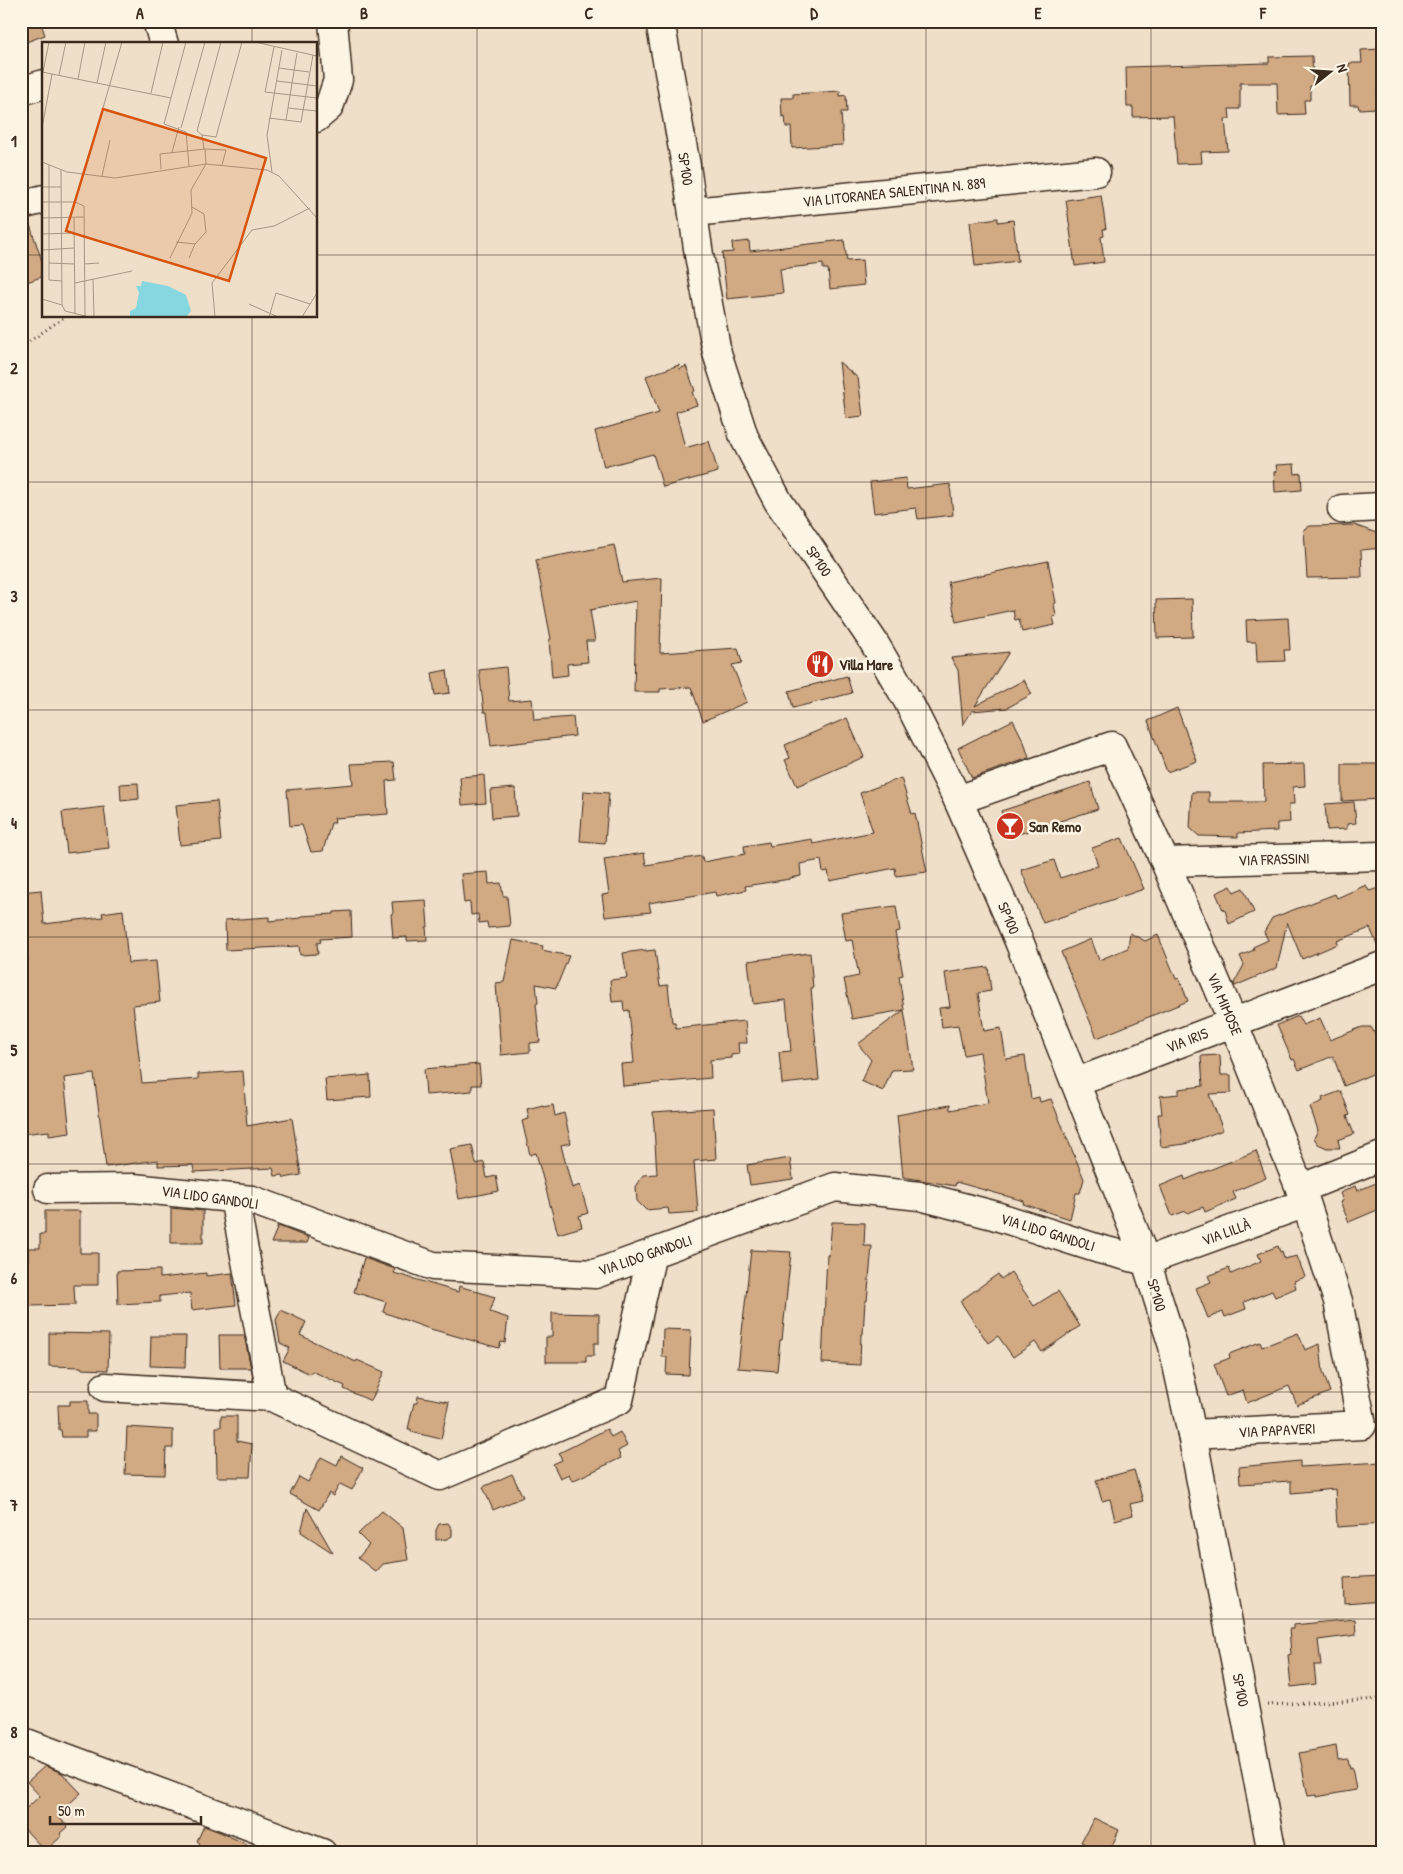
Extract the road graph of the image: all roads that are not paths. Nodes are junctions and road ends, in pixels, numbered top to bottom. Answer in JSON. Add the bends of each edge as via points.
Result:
{"nodes":[{"id":1,"x":157,"y":21,"type":"edge"},
{"id":2,"x":333,"y":21,"type":"edge"},
{"id":3,"x":660,"y":21,"type":"edge"},
{"id":4,"x":163,"y":42,"type":"edge"},
{"id":5,"x":42,"y":85,"type":"edge"},
{"id":6,"x":21,"y":91,"type":"edge"},
{"id":7,"x":318,"y":116,"type":"edge"},
{"id":8,"x":1096,"y":172,"type":"dead end"},
{"id":9,"x":42,"y":200,"type":"edge"},
{"id":10,"x":21,"y":205,"type":"edge"},
{"id":11,"x":693,"y":212,"type":"junction"},
{"id":12,"x":1382,"y":507,"type":"edge"},
{"id":13,"x":1342,"y":510,"type":"dead end"},
{"id":14,"x":958,"y":800,"type":"junction"},
{"id":15,"x":1382,"y":856,"type":"edge"},
{"id":16,"x":1165,"y":862,"type":"junction"},
{"id":17,"x":1382,"y":966,"type":"edge"},
{"id":18,"x":1233,"y":1022,"type":"junction"},
{"id":19,"x":1077,"y":1082,"type":"junction"},
{"id":20,"x":1382,"y":1156,"type":"edge"},
{"id":21,"x":48,"y":1190,"type":"dead end"},
{"id":22,"x":1303,"y":1196,"type":"junction"},
{"id":23,"x":234,"y":1198,"type":"junction"},
{"id":24,"x":652,"y":1253,"type":"junction"},
{"id":25,"x":1146,"y":1261,"type":"junction"},
{"id":26,"x":105,"y":1387,"type":"dead end"},
{"id":27,"x":272,"y":1397,"type":"junction"},
{"id":28,"x":1362,"y":1425,"type":"joint"},
{"id":29,"x":1192,"y":1434,"type":"junction"},
{"id":30,"x":21,"y":1741,"type":"edge"},
{"id":31,"x":322,"y":1853,"type":"edge"},
{"id":32,"x":1272,"y":1853,"type":"edge"}],
"edges":[{"from":1,"to":4,"type":"street"},
{"from":2,"to":7,"type":"street","via":[[338,80],[330,107]]},
{"from":3,"to":11,"type":"street","name":"SP100","number":"SP100"},
{"from":5,"to":6,"type":"street"},
{"from":8,"to":11,"type":"street","name":"VIA LITORANEA SALENTINA N. 889"},
{"from":9,"to":10,"type":"street"},
{"from":11,"to":14,"type":"street","name":"SP100","number":"SP100","via":[[717,353],[744,437],[778,500],[873,641]]},
{"from":12,"to":13,"type":"street"},
{"from":14,"to":16,"type":"street","name":"VIA MIMOSE","via":[[1112,746]]},
{"from":14,"to":19,"type":"street","name":"SP100","number":"SP100"},
{"from":15,"to":16,"type":"street","name":"VIA FRASSINI"},
{"from":16,"to":18,"type":"street","name":"VIA MIMOSE"},
{"from":17,"to":18,"type":"street","name":"VIA IRIS"},
{"from":18,"to":19,"type":"street","name":"VIA IRIS"},
{"from":18,"to":22,"type":"street","name":"VIA MIMOSE"},
{"from":19,"to":25,"type":"street","name":"SP100","number":"SP100"},
{"from":20,"to":22,"type":"street","name":"VIA LILLÀ"},
{"from":21,"to":23,"type":"street","name":"VIA LIDO GANDOLI","via":[[133,1188]]},
{"from":22,"to":25,"type":"street","name":"VIA LILLÀ"},
{"from":22,"to":28,"type":"street","name":"VIA MIMOSE","via":[[1338,1301]]},
{"from":23,"to":24,"type":"street","name":"VIA LIDO GANDOLI","via":[[252,1200],[433,1266],[595,1274]]},
{"from":23,"to":27,"type":"street"},
{"from":24,"to":25,"type":"street","name":"VIA LIDO GANDOLI","via":[[835,1187],[920,1196]]},
{"from":24,"to":27,"type":"street","via":[[619,1400],[440,1476]]},
{"from":25,"to":29,"type":"street","name":"SP100","number":"SP100","via":[[1173,1346]]},
{"from":26,"to":27,"type":"street"},
{"from":28,"to":29,"type":"street","name":"VIA PAPAVERI"},
{"from":29,"to":32,"type":"street","name":"SP100","number":"SP100"},
{"from":30,"to":31,"type":"street"}]}
